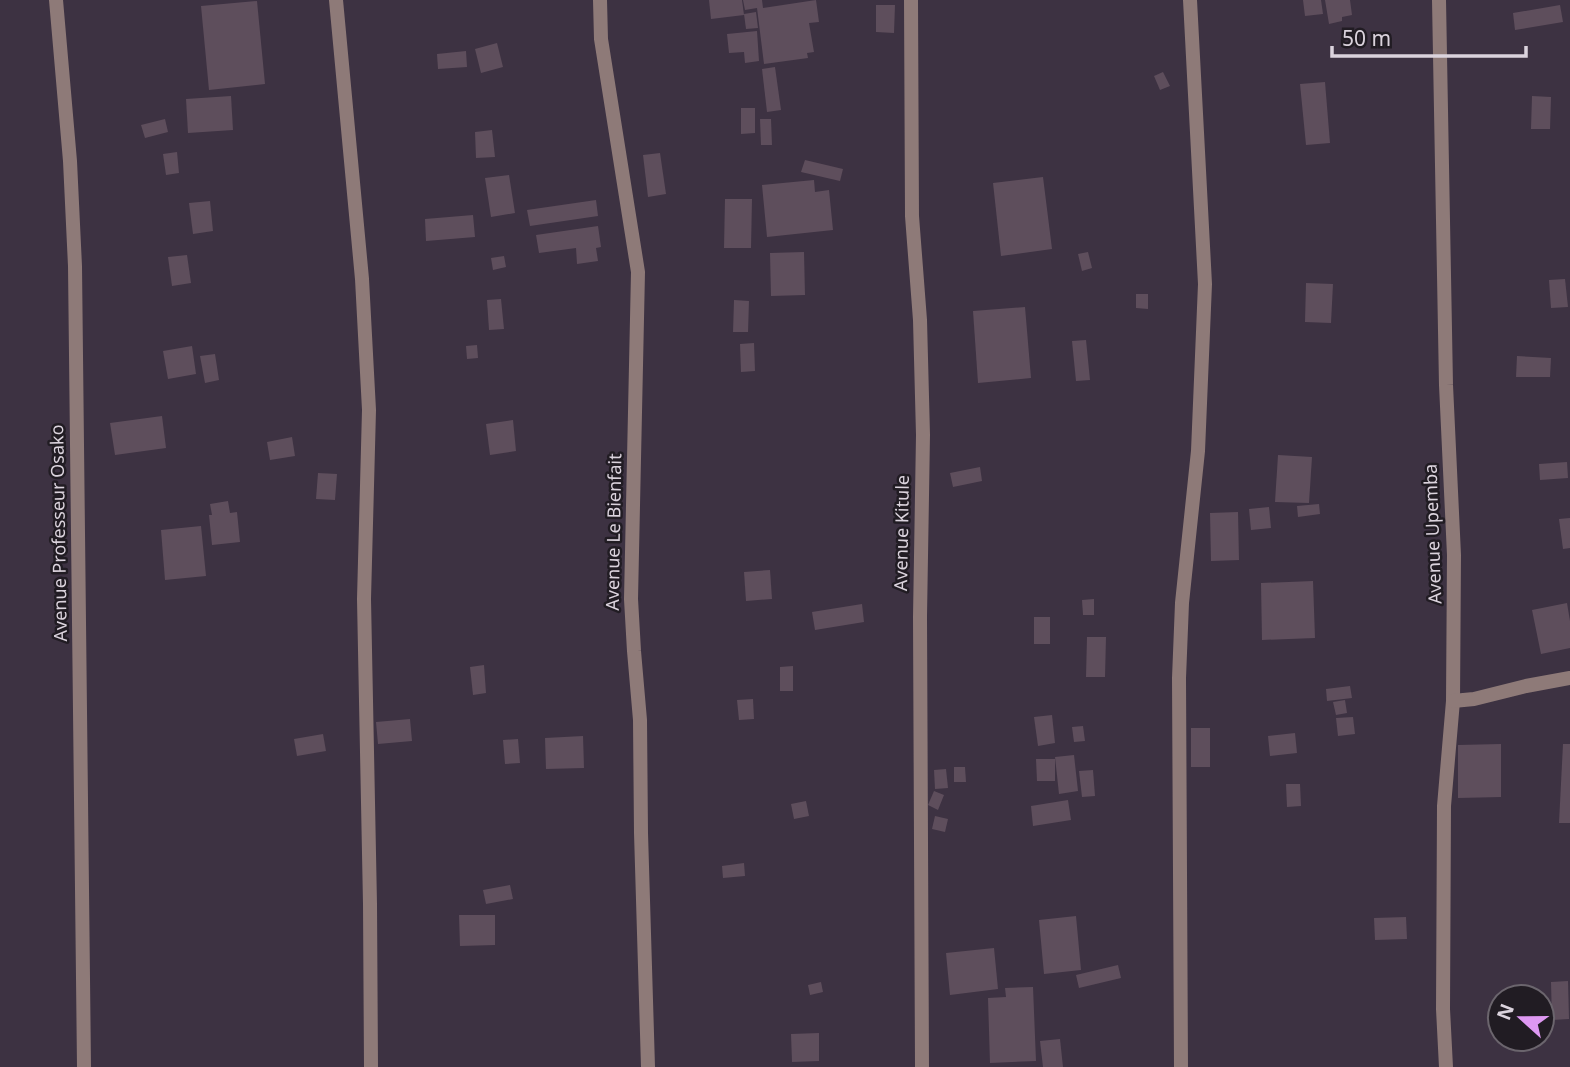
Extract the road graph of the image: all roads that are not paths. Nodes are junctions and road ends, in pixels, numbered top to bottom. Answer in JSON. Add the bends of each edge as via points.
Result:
{"nodes":[{"id":1,"x":56,"y":0,"type":"edge"},
{"id":2,"x":336,"y":0,"type":"edge"},
{"id":3,"x":600,"y":0,"type":"edge"},
{"id":4,"x":911,"y":0,"type":"edge"},
{"id":5,"x":1190,"y":0,"type":"edge"},
{"id":6,"x":1439,"y":0,"type":"edge"},
{"id":7,"x":1570,"y":678,"type":"edge"},
{"id":8,"x":1453,"y":701,"type":"junction"},
{"id":9,"x":84,"y":1067,"type":"edge"},
{"id":10,"x":370,"y":1067,"type":"edge"},
{"id":11,"x":648,"y":1067,"type":"edge"},
{"id":12,"x":922,"y":1067,"type":"edge"},
{"id":13,"x":1181,"y":1067,"type":"edge"},
{"id":14,"x":1446,"y":1067,"type":"edge"}],
"edges":[{"from":1,"to":9,"type":"street","name":"Avenue Professeur Osako","via":[[75,266]]},
{"from":2,"to":10,"type":"street","via":[[362,279],[369,410],[364,600]]},
{"from":3,"to":11,"type":"street","name":"Avenue Le Bienfait","via":[[601,40],[638,272],[631,599],[640,720]]},
{"from":4,"to":12,"type":"street","name":"Avenue Kitule","via":[[912,216],[923,435]]},
{"from":5,"to":13,"type":"street","via":[[1205,284],[1198,451],[1179,678]]},
{"from":6,"to":8,"type":"street","name":"Avenue Upemba","via":[[1454,555]]},
{"from":7,"to":8,"type":"street"},
{"from":8,"to":14,"type":"street","name":"Avenue Upemba","via":[[1444,806]]}]}
